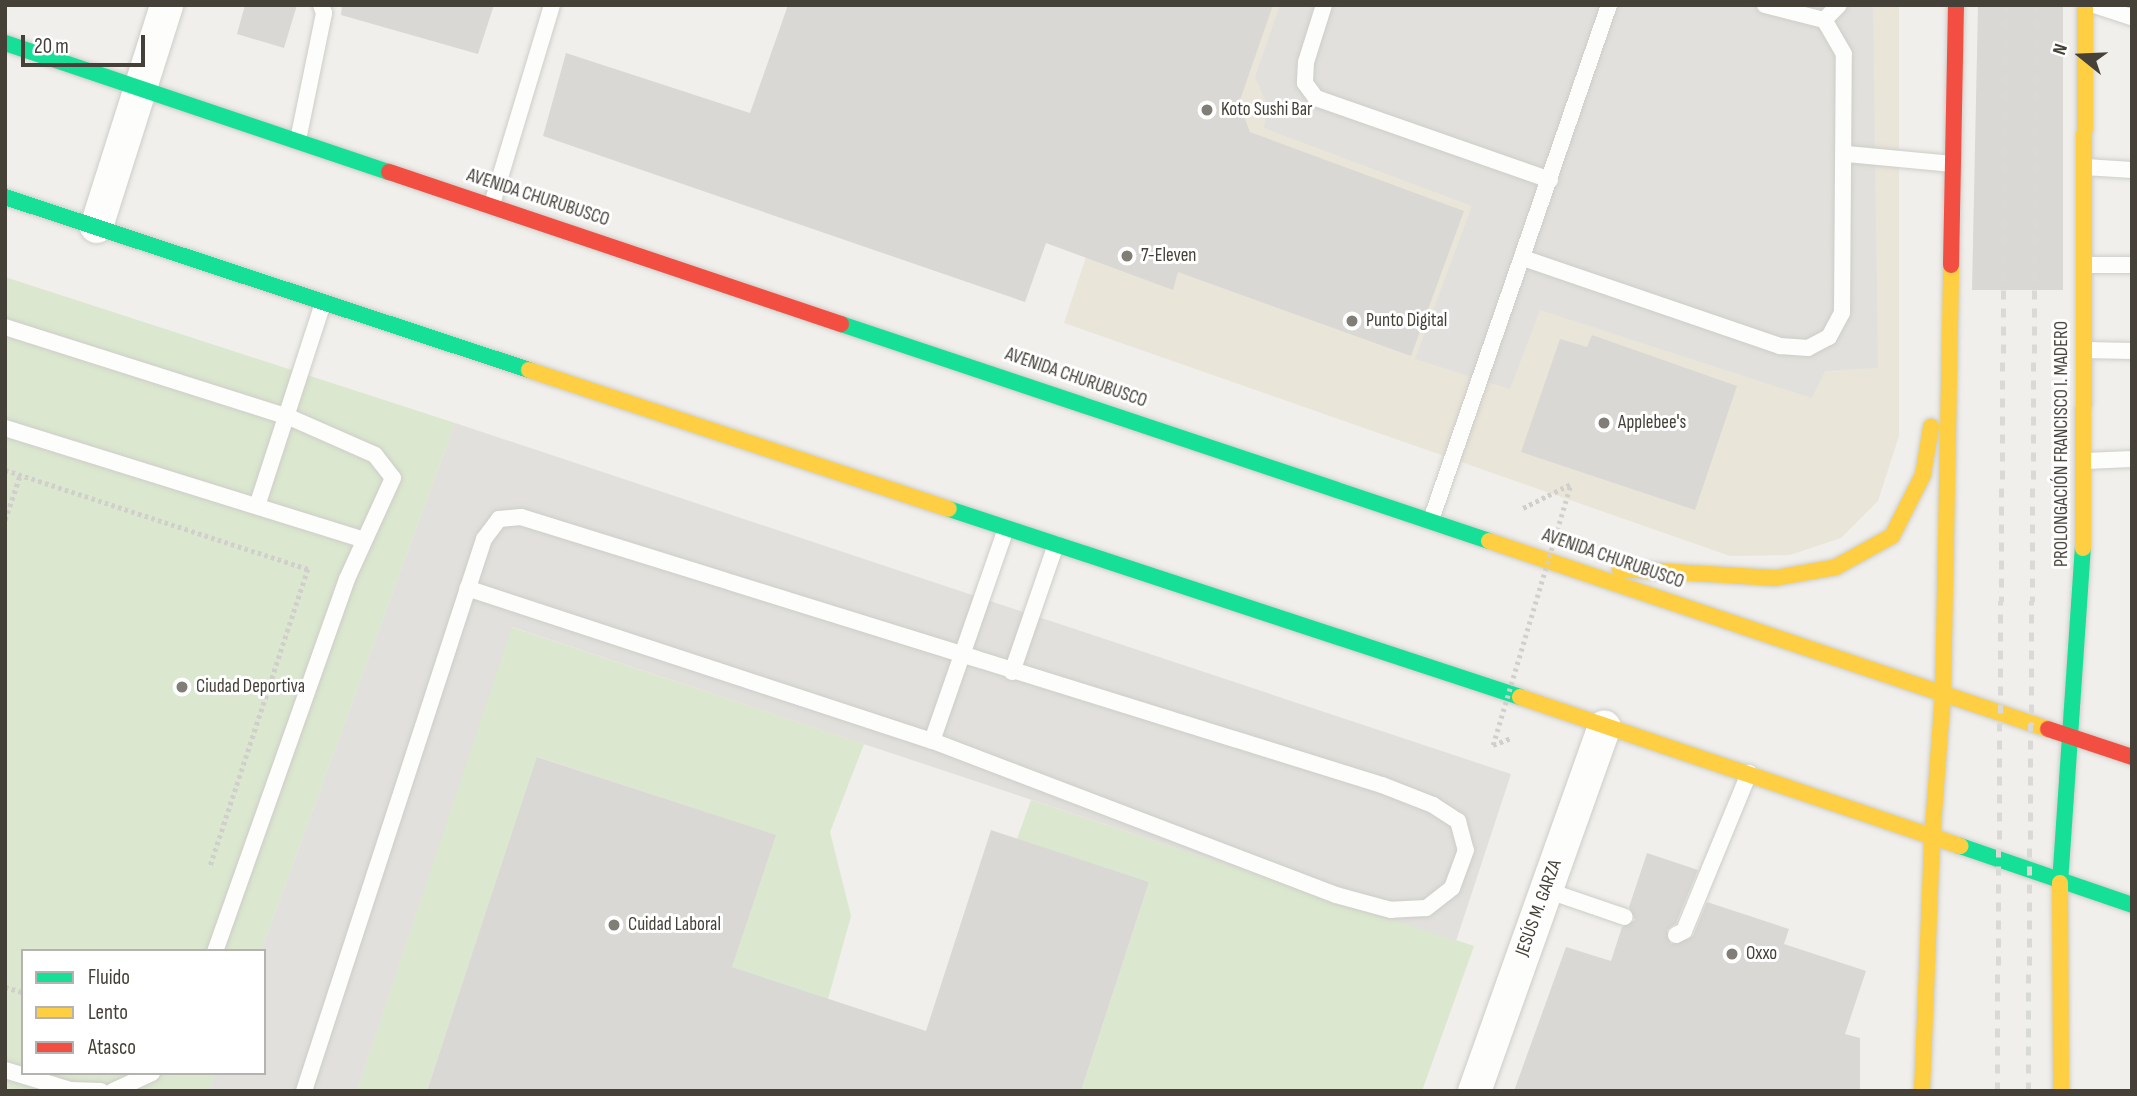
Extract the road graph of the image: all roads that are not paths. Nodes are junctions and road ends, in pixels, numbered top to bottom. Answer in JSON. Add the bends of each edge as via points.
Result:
{"nodes":[{"id":1,"x":166,"y":5,"type":"edge"},
{"id":2,"x":321,"y":5,"type":"edge"},
{"id":3,"x":552,"y":5,"type":"edge"},
{"id":4,"x":1324,"y":5,"type":"edge"},
{"id":5,"x":1609,"y":5,"type":"edge"},
{"id":6,"x":1765,"y":5,"type":"edge"},
{"id":7,"x":1839,"y":5,"type":"edge"},
{"id":8,"x":1956,"y":5,"type":"edge"},
{"id":9,"x":2085,"y":5,"type":"edge"},
{"id":10,"x":2094,"y":5,"type":"edge"},
{"id":11,"x":2132,"y":17,"type":"edge"},
{"id":12,"x":1824,"y":20,"type":"junction"},
{"id":13,"x":5,"y":43,"type":"edge"},
{"id":14,"x":141,"y":89,"type":"junction"},
{"id":15,"x":298,"y":140,"type":"junction"},
{"id":16,"x":1847,"y":154,"type":"junction"},
{"id":17,"x":1953,"y":164,"type":"junction"},
{"id":18,"x":2083,"y":167,"type":"junction"},
{"id":19,"x":2132,"y":170,"type":"edge"},
{"id":20,"x":1550,"y":180,"type":"junction"},
{"id":21,"x":5,"y":197,"type":"edge"},
{"id":22,"x":492,"y":204,"type":"junction"},
{"id":23,"x":96,"y":226,"type":"junction"},
{"id":24,"x":1523,"y":258,"type":"junction"},
{"id":25,"x":2084,"y":265,"type":"junction"},
{"id":26,"x":2132,"y":265,"type":"edge"},
{"id":27,"x":324,"y":302,"type":"junction"},
{"id":28,"x":1951,"y":314,"type":"junction"},
{"id":29,"x":5,"y":327,"type":"edge"},
{"id":30,"x":2085,"y":349,"type":"junction"},
{"id":31,"x":2132,"y":351,"type":"edge"},
{"id":32,"x":289,"y":417,"type":"junction"},
{"id":33,"x":5,"y":428,"type":"edge"},
{"id":34,"x":2132,"y":459,"type":"edge"},
{"id":35,"x":2085,"y":461,"type":"junction"},
{"id":36,"x":258,"y":503,"type":"junction"},
{"id":37,"x":1430,"y":520,"type":"junction"},
{"id":38,"x":1006,"y":528,"type":"junction"},
{"id":39,"x":364,"y":540,"type":"junction"},
{"id":40,"x":1056,"y":544,"type":"junction"},
{"id":41,"x":1571,"y":566,"type":"junction"},
{"id":42,"x":468,"y":588,"type":"junction"},
{"id":43,"x":958,"y":656,"type":"junction"},
{"id":44,"x":1012,"y":672,"type":"junction"},
{"id":45,"x":1943,"y":693,"type":"junction"},
{"id":46,"x":1604,"y":726,"type":"junction"},
{"id":47,"x":2073,"y":736,"type":"junction"},
{"id":48,"x":932,"y":741,"type":"junction"},
{"id":49,"x":2132,"y":757,"type":"edge"},
{"id":50,"x":1749,"y":773,"type":"junction"},
{"id":51,"x":1933,"y":840,"type":"junction"},
{"id":52,"x":2060,"y":883,"type":"junction"},
{"id":53,"x":1546,"y":890,"type":"junction"},
{"id":54,"x":2132,"y":905,"type":"edge"},
{"id":55,"x":1625,"y":917,"type":"dead end"},
{"id":56,"x":1676,"y":934,"type":"dead end"},
{"id":57,"x":216,"y":949,"type":"edge"},
{"id":58,"x":22,"y":1075,"type":"edge"},
{"id":59,"x":148,"y":1075,"type":"edge"},
{"id":60,"x":101,"y":1091,"type":"edge"},
{"id":61,"x":113,"y":1091,"type":"edge"},
{"id":62,"x":304,"y":1091,"type":"edge"},
{"id":63,"x":1474,"y":1091,"type":"edge"},
{"id":64,"x":1922,"y":1091,"type":"edge"},
{"id":65,"x":2061,"y":1091,"type":"edge"}],
"edges":[{"from":1,"to":14,"type":"street"},
{"from":2,"to":15,"type":"lane","via":[[324,13]]},
{"from":3,"to":22,"type":"lane"},
{"from":4,"to":20,"type":"lane","via":[[1306,62],[1305,83],[1316,98]]},
{"from":5,"to":20,"type":"lane"},
{"from":6,"to":12,"type":"lane"},
{"from":7,"to":12,"type":"lane"},
{"from":8,"to":17,"type":"main road"},
{"from":9,"to":18,"type":"main road","name":"PROLONGACIÓN FRANCISCO I. MADERO"},
{"from":10,"to":11,"type":"lane"},
{"from":12,"to":16,"type":"lane","via":[[1844,54]]},
{"from":13,"to":14,"type":"main road","name":"AVENIDA CHURUBUSCO"},
{"from":14,"to":15,"type":"main road","name":"AVENIDA CHURUBUSCO"},
{"from":14,"to":23,"type":"street"},
{"from":15,"to":22,"type":"main road","name":"AVENIDA CHURUBUSCO"},
{"from":16,"to":17,"type":"lane"},
{"from":16,"to":24,"type":"lane","via":[[1842,313],[1829,337],[1808,348],[1780,346]]},
{"from":17,"to":28,"type":"main road"},
{"from":18,"to":19,"type":"lane"},
{"from":18,"to":25,"type":"main road","name":"PROLONGACIÓN FRANCISCO I. MADERO"},
{"from":20,"to":24,"type":"lane"},
{"from":21,"to":23,"type":"main road"},
{"from":22,"to":37,"type":"main road","name":"AVENIDA CHURUBUSCO"},
{"from":23,"to":27,"type":"main road"},
{"from":24,"to":37,"type":"lane"},
{"from":25,"to":26,"type":"lane"},
{"from":25,"to":30,"type":"main road","name":"PROLONGACIÓN FRANCISCO I. MADERO"},
{"from":27,"to":32,"type":"lane"},
{"from":27,"to":38,"type":"main road"},
{"from":28,"to":41,"type":"main road","via":[[1923,475],[1892,536],[1836,568],[1775,578]]},
{"from":28,"to":45,"type":"main road"},
{"from":29,"to":32,"type":"lane"},
{"from":30,"to":31,"type":"lane"},
{"from":30,"to":35,"type":"main road","name":"PROLONGACIÓN FRANCISCO I. MADERO"},
{"from":32,"to":36,"type":"lane"},
{"from":32,"to":39,"type":"lane","via":[[387,464],[393,478]]},
{"from":33,"to":36,"type":"lane"},
{"from":34,"to":35,"type":"lane"},
{"from":35,"to":47,"type":"main road","name":"PROLONGACIÓN FRANCISCO I. MADERO"},
{"from":36,"to":39,"type":"lane"},
{"from":37,"to":41,"type":"main road","name":"AVENIDA CHURUBUSCO"},
{"from":38,"to":40,"type":"main road"},
{"from":38,"to":43,"type":"lane"},
{"from":39,"to":57,"type":"lane"},
{"from":40,"to":44,"type":"lane"},
{"from":40,"to":46,"type":"main road"},
{"from":41,"to":45,"type":"main road","name":"AVENIDA CHURUBUSCO"},
{"from":42,"to":43,"type":"lane","via":[[484,539],[499,519],[521,517]]},
{"from":42,"to":48,"type":"lane"},
{"from":42,"to":62,"type":"lane"},
{"from":43,"to":44,"type":"lane"},
{"from":43,"to":48,"type":"lane"},
{"from":44,"to":48,"type":"lane","via":[[1433,805],[1458,821],[1466,850],[1452,888],[1426,908],[1391,910],[1347,898]]},
{"from":45,"to":47,"type":"main road","name":"AVENIDA CHURUBUSCO"},
{"from":45,"to":51,"type":"main road"},
{"from":46,"to":50,"type":"main road"},
{"from":46,"to":53,"type":"street","name":"JESÚS M. GARZA"},
{"from":47,"to":49,"type":"main road","name":"AVENIDA CHURUBUSCO"},
{"from":47,"to":52,"type":"main road","name":"PROLONGACIÓN FRANCISCO I. MADERO"},
{"from":50,"to":51,"type":"main road"},
{"from":50,"to":56,"type":"lane","via":[[1684,931]]},
{"from":51,"to":52,"type":"main road"},
{"from":51,"to":64,"type":"main road"},
{"from":52,"to":54,"type":"main road"},
{"from":52,"to":65,"type":"main road","name":"PROLONGACIÓN FRANCISCO I. MADERO"},
{"from":53,"to":55,"type":"lane"},
{"from":53,"to":63,"type":"street","name":"JESÚS M. GARZA"},
{"from":58,"to":60,"type":"lane","via":[[71,1090]]},
{"from":59,"to":61,"type":"lane"}]}
